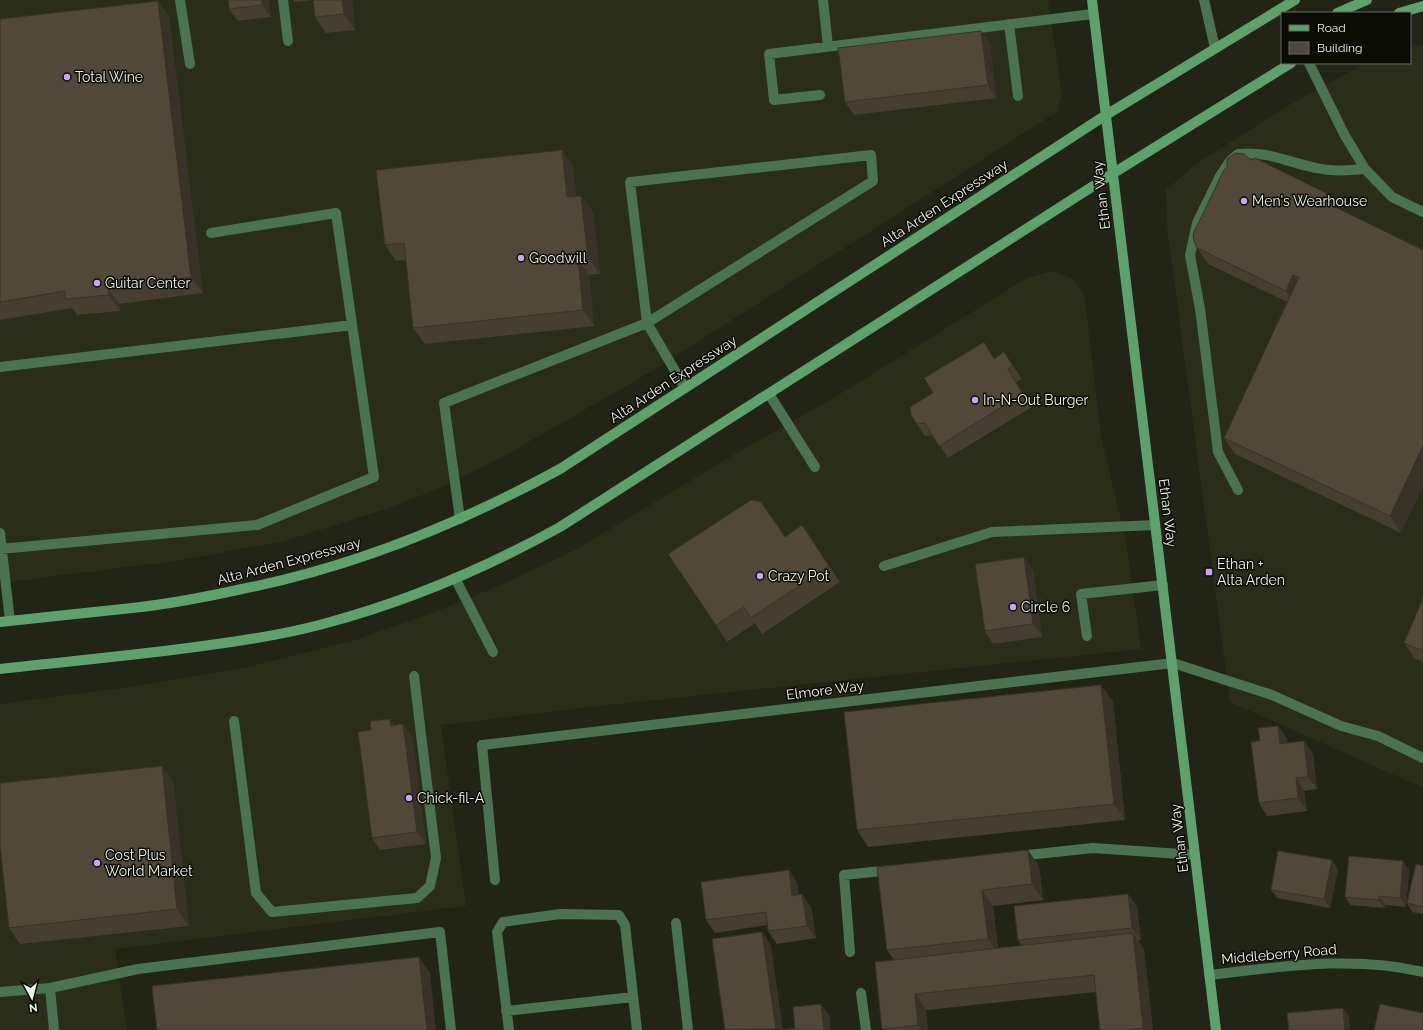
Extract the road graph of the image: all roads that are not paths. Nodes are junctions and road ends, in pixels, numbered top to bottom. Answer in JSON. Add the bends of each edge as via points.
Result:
{"nodes":[{"id":1,"x":180,"y":0,"type":"edge"},
{"id":2,"x":283,"y":0,"type":"edge"},
{"id":3,"x":823,"y":0,"type":"edge"},
{"id":4,"x":1092,"y":0,"type":"edge"},
{"id":5,"x":1204,"y":0,"type":"edge"},
{"id":6,"x":1295,"y":0,"type":"edge"},
{"id":7,"x":1367,"y":0,"type":"edge"},
{"id":8,"x":1423,"y":6,"type":"edge"},
{"id":9,"x":1339,"y":12,"type":"edge"},
{"id":10,"x":1402,"y":12,"type":"edge"},
{"id":11,"x":1093,"y":14,"type":"junction"},
{"id":12,"x":1009,"y":24,"type":"junction"},
{"id":13,"x":288,"y":41,"type":"dead end"},
{"id":14,"x":828,"y":46,"type":"junction"},
{"id":15,"x":1215,"y":48,"type":"junction"},
{"id":16,"x":190,"y":64,"type":"dead end"},
{"id":17,"x":1289,"y":64,"type":"edge"},
{"id":18,"x":1309,"y":64,"type":"edge"},
{"id":19,"x":820,"y":95,"type":"dead end"},
{"id":20,"x":1018,"y":96,"type":"dead end"},
{"id":21,"x":1106,"y":115,"type":"junction"},
{"id":22,"x":1365,"y":169,"type":"junction"},
{"id":23,"x":1112,"y":174,"type":"junction"},
{"id":24,"x":1423,"y":212,"type":"edge"},
{"id":25,"x":211,"y":232,"type":"dead end"},
{"id":26,"x":647,"y":323,"type":"junction"},
{"id":27,"x":352,"y":325,"type":"junction"},
{"id":28,"x":0,"y":367,"type":"edge"},
{"id":29,"x":685,"y":388,"type":"junction"},
{"id":30,"x":769,"y":394,"type":"junction"},
{"id":31,"x":815,"y":467,"type":"dead end"},
{"id":32,"x":1238,"y":490,"type":"dead end"},
{"id":33,"x":460,"y":519,"type":"junction"},
{"id":34,"x":1155,"y":525,"type":"junction"},
{"id":35,"x":0,"y":533,"type":"edge"},
{"id":36,"x":1,"y":549,"type":"edge"},
{"id":37,"x":884,"y":566,"type":"dead end"},
{"id":38,"x":454,"y":578,"type":"junction"},
{"id":39,"x":1163,"y":585,"type":"junction"},
{"id":40,"x":5,"y":621,"type":"edge"},
{"id":41,"x":1086,"y":636,"type":"dead end"},
{"id":42,"x":494,"y":652,"type":"dead end"},
{"id":43,"x":1172,"y":664,"type":"junction"},
{"id":44,"x":0,"y":669,"type":"edge"},
{"id":45,"x":414,"y":676,"type":"dead end"},
{"id":46,"x":234,"y":721,"type":"dead end"},
{"id":47,"x":1423,"y":758,"type":"edge"},
{"id":48,"x":1195,"y":855,"type":"junction"},
{"id":49,"x":1008,"y":857,"type":"edge"},
{"id":50,"x":899,"y":869,"type":"edge"},
{"id":51,"x":495,"y":880,"type":"dead end"},
{"id":52,"x":676,"y":923,"type":"dead end"},
{"id":53,"x":850,"y":952,"type":"dead end"},
{"id":54,"x":1423,"y":972,"type":"edge"},
{"id":55,"x":1209,"y":975,"type":"junction"},
{"id":56,"x":50,"y":988,"type":"junction"},
{"id":57,"x":0,"y":992,"type":"edge"},
{"id":58,"x":860,"y":993,"type":"dead end"},
{"id":59,"x":634,"y":997,"type":"junction"},
{"id":60,"x":506,"y":1011,"type":"junction"},
{"id":61,"x":54,"y":1030,"type":"edge"},
{"id":62,"x":451,"y":1030,"type":"edge"},
{"id":63,"x":509,"y":1030,"type":"edge"},
{"id":64,"x":637,"y":1030,"type":"edge"},
{"id":65,"x":688,"y":1030,"type":"edge"},
{"id":66,"x":866,"y":1030,"type":"edge"},
{"id":67,"x":1216,"y":1030,"type":"edge"}],
"edges":[{"from":1,"to":16,"type":"street"},
{"from":2,"to":13,"type":"street"},
{"from":3,"to":14,"type":"street"},
{"from":4,"to":11,"type":"main road","name":"Ethan Way"},
{"from":5,"to":15,"type":"street"},
{"from":6,"to":15,"type":"main road","name":"Alta Arden Expressway"},
{"from":7,"to":9,"type":"main road"},
{"from":8,"to":10,"type":"main road"},
{"from":11,"to":12,"type":"street"},
{"from":11,"to":21,"type":"main road","name":"Ethan Way"},
{"from":12,"to":14,"type":"street"},
{"from":12,"to":20,"type":"street"},
{"from":14,"to":19,"type":"street","via":[[769,54],[774,100]]},
{"from":15,"to":21,"type":"main road","name":"Alta Arden Expressway"},
{"from":17,"to":23,"type":"main road"},
{"from":18,"to":22,"type":"street","via":[[1344,134]]},
{"from":21,"to":23,"type":"main road","name":"Ethan Way"},
{"from":21,"to":29,"type":"main road","name":"Alta Arden Expressway"},
{"from":22,"to":24,"type":"street","via":[[1392,197]]},
{"from":22,"to":32,"type":"street","via":[[1333,171],[1268,154],[1238,154],[1220,176],[1198,223],[1190,255],[1200,309],[1218,452]]},
{"from":23,"to":30,"type":"main road"},
{"from":23,"to":34,"type":"main road","name":"Ethan Way"},
{"from":25,"to":27,"type":"street","via":[[336,213]]},
{"from":26,"to":26,"type":"street","via":[[630,182],[871,155],[873,181]]},
{"from":26,"to":29,"type":"street"},
{"from":26,"to":33,"type":"street","via":[[444,403]]},
{"from":27,"to":28,"type":"street"},
{"from":27,"to":36,"type":"street","via":[[374,477],[257,525]]},
{"from":29,"to":33,"type":"main road","name":"Alta Arden Expressway","via":[[560,469]]},
{"from":30,"to":31,"type":"street"},
{"from":30,"to":38,"type":"main road","via":[[560,527]]},
{"from":33,"to":40,"type":"main road","name":"Alta Arden Expressway","via":[[351,562],[244,589],[133,608]]},
{"from":34,"to":37,"type":"street","via":[[992,532]]},
{"from":34,"to":39,"type":"main road","name":"Ethan Way"},
{"from":35,"to":36,"type":"street"},
{"from":36,"to":40,"type":"street"},
{"from":38,"to":42,"type":"street"},
{"from":38,"to":44,"type":"main road","via":[[354,615],[288,632],[170,651]]},
{"from":39,"to":41,"type":"street","via":[[1081,594]]},
{"from":39,"to":43,"type":"main road","name":"Ethan Way"},
{"from":43,"to":47,"type":"street","via":[[1272,695],[1340,726],[1378,736]]},
{"from":43,"to":48,"type":"main road","name":"Ethan Way"},
{"from":43,"to":51,"type":"street","name":"Elmore Way","via":[[482,745]]},
{"from":45,"to":46,"type":"street","via":[[436,858],[430,886],[417,898],[272,912],[256,893]]},
{"from":48,"to":49,"type":"street","via":[[1093,848]]},
{"from":48,"to":55,"type":"main road","name":"Ethan Way"},
{"from":50,"to":53,"type":"street","via":[[844,875]]},
{"from":52,"to":65,"type":"street"},
{"from":54,"to":55,"type":"street","name":"Middleberry Road","via":[[1349,963],[1305,964]]},
{"from":55,"to":67,"type":"main road","name":"Ethan Way"},
{"from":56,"to":57,"type":"street"},
{"from":56,"to":61,"type":"street"},
{"from":56,"to":62,"type":"street","via":[[138,969],[440,932]]},
{"from":58,"to":66,"type":"street"},
{"from":59,"to":60,"type":"street"},
{"from":59,"to":60,"type":"street","via":[[625,925],[619,915],[560,914],[504,922],[497,932]]},
{"from":59,"to":64,"type":"street"},
{"from":60,"to":63,"type":"street"}]}
